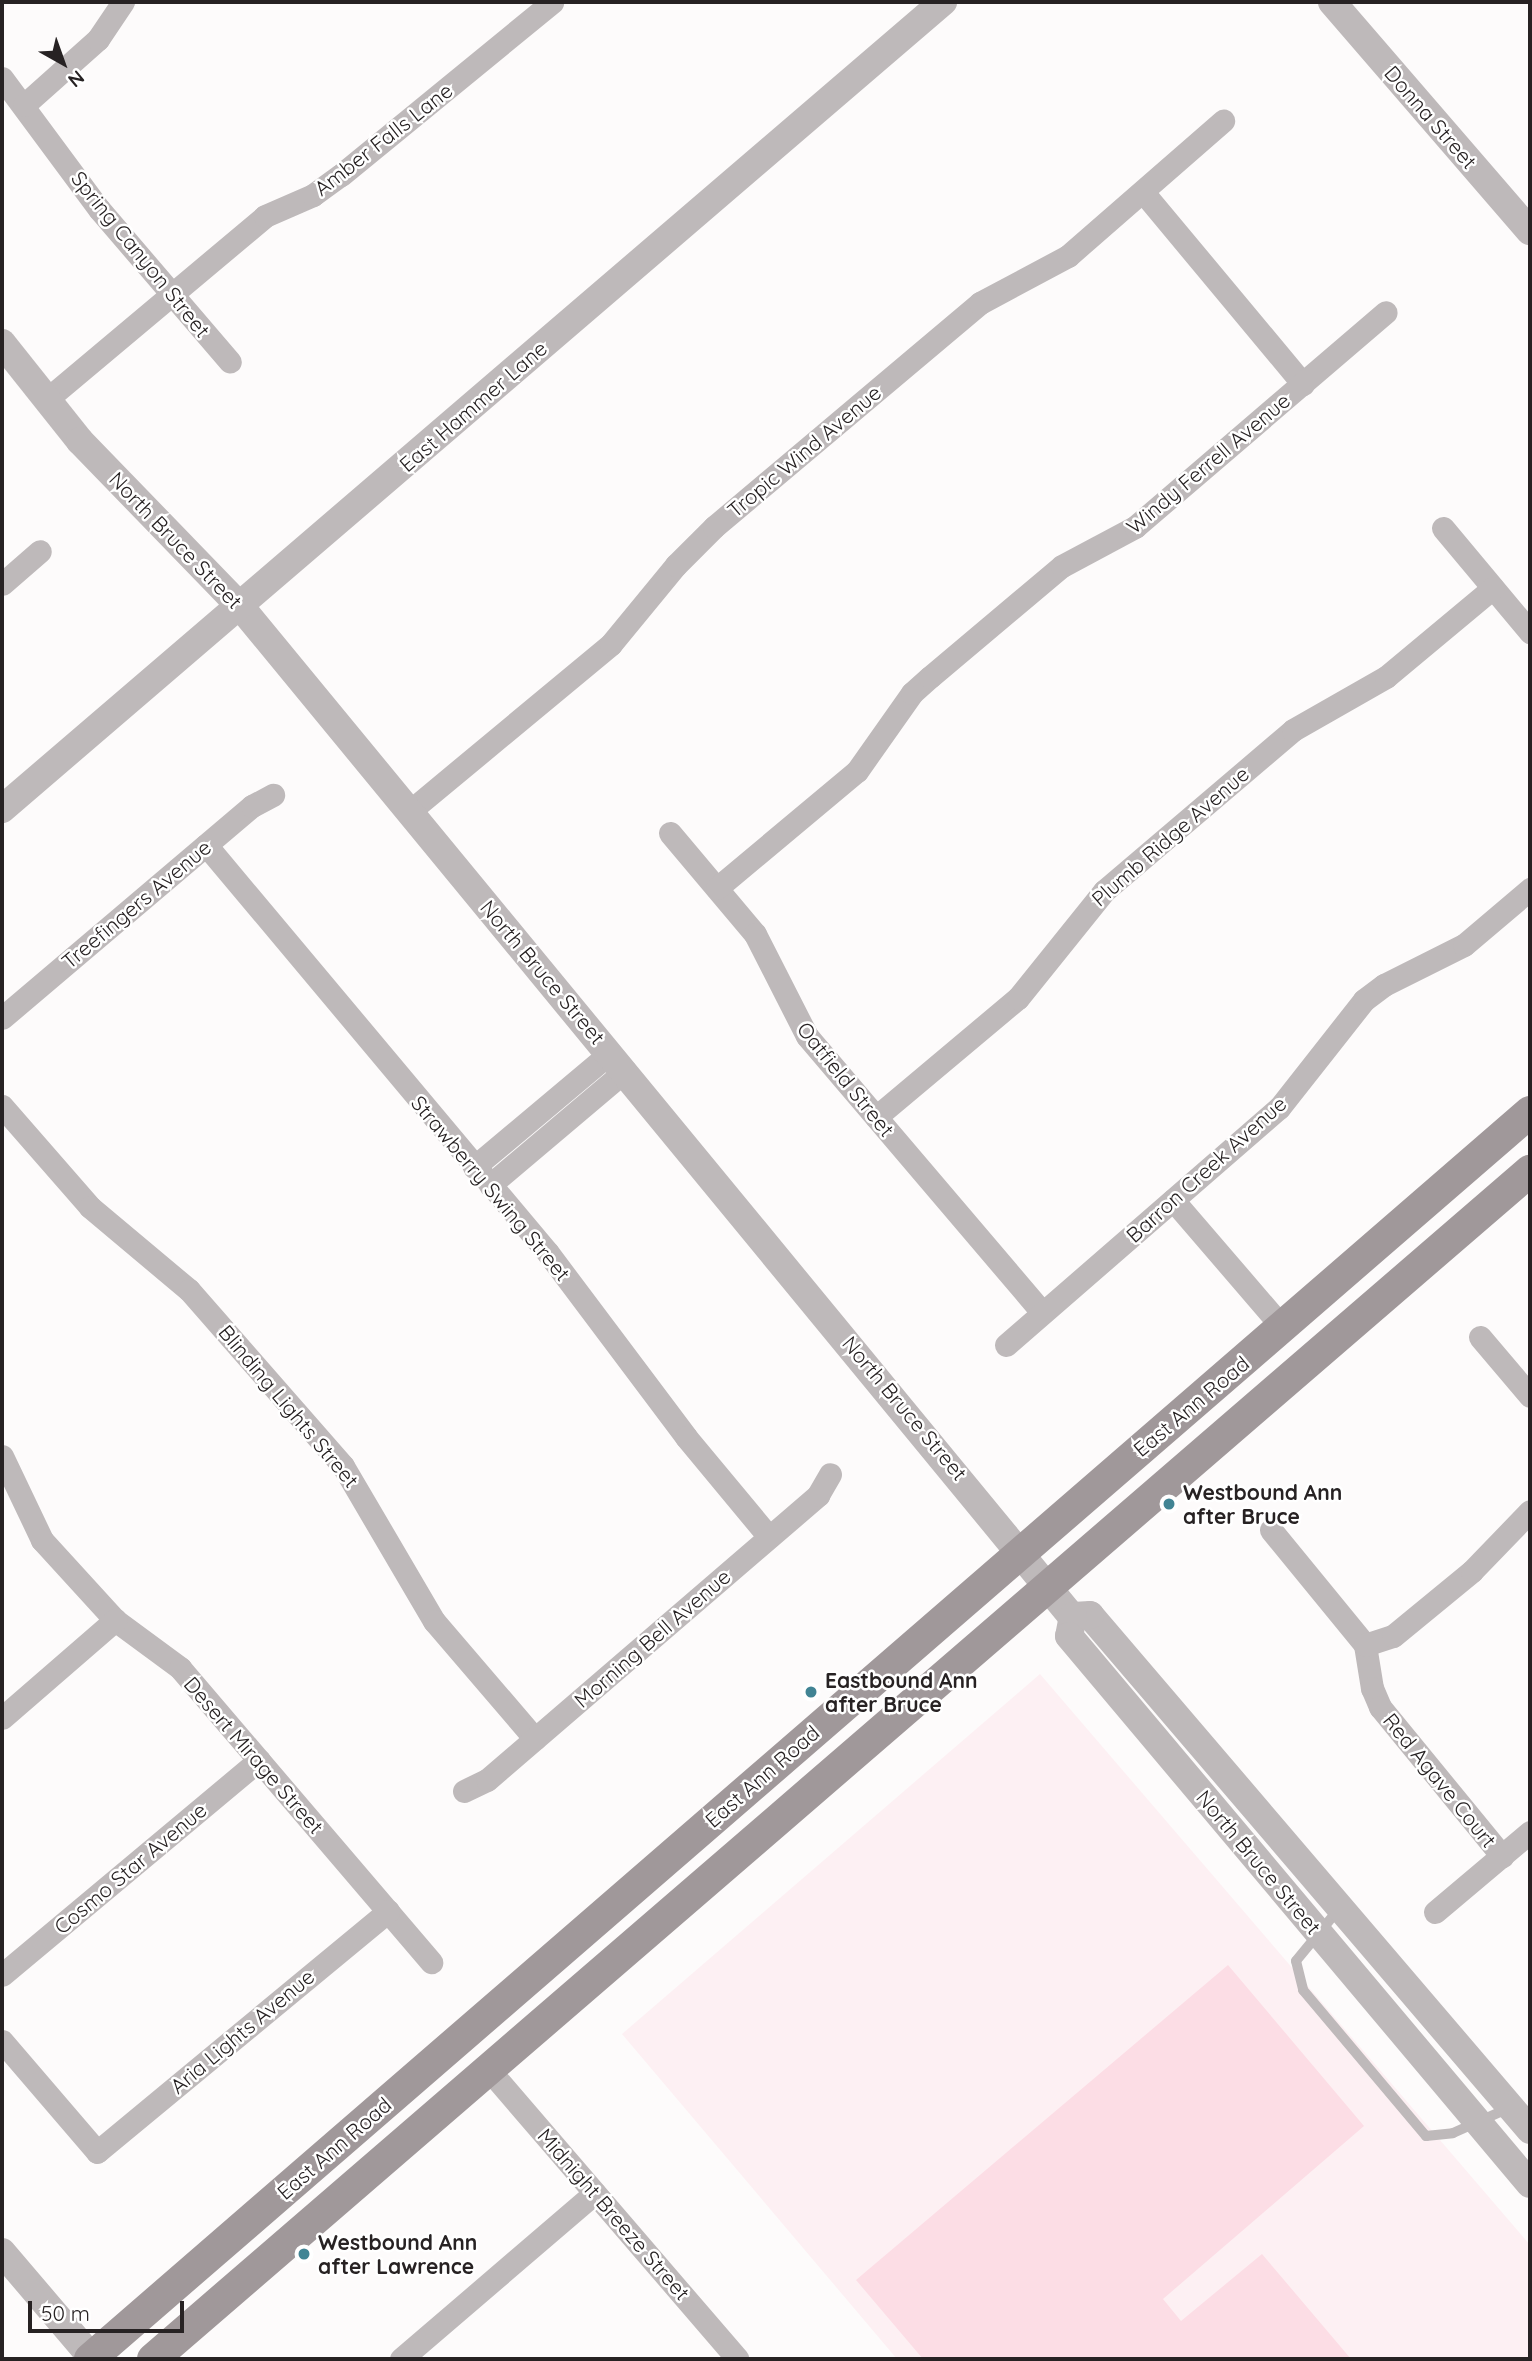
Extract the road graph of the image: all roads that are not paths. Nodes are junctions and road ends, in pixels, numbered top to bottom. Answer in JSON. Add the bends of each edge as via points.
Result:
{"nodes":[{"id":1,"x":124,"y":2,"type":"edge"},
{"id":2,"x":552,"y":2,"type":"edge"},
{"id":3,"x":943,"y":2,"type":"edge"},
{"id":4,"x":1332,"y":2,"type":"edge"},
{"id":5,"x":2,"y":78,"type":"edge"},
{"id":6,"x":24,"y":105,"type":"junction"},
{"id":7,"x":1223,"y":121,"type":"dead end"},
{"id":8,"x":1143,"y":192,"type":"junction"},
{"id":9,"x":1530,"y":231,"type":"edge"},
{"id":10,"x":172,"y":294,"type":"junction"},
{"id":11,"x":1386,"y":312,"type":"dead end"},
{"id":12,"x":2,"y":344,"type":"edge"},
{"id":13,"x":230,"y":362,"type":"dead end"},
{"id":14,"x":1303,"y":384,"type":"junction"},
{"id":15,"x":46,"y":400,"type":"junction"},
{"id":16,"x":1443,"y":528,"type":"dead end"},
{"id":17,"x":40,"y":551,"type":"dead end"},
{"id":18,"x":2,"y":584,"type":"edge"},
{"id":19,"x":1493,"y":588,"type":"junction"},
{"id":20,"x":240,"y":607,"type":"junction"},
{"id":21,"x":1530,"y":632,"type":"edge"},
{"id":22,"x":273,"y":795,"type":"dead end"},
{"id":23,"x":2,"y":809,"type":"edge"},
{"id":24,"x":410,"y":811,"type":"junction"},
{"id":25,"x":670,"y":833,"type":"dead end"},
{"id":26,"x":206,"y":845,"type":"junction"},
{"id":27,"x":717,"y":888,"type":"junction"},
{"id":28,"x":1530,"y":889,"type":"edge"},
{"id":29,"x":2,"y":1018,"type":"edge"},
{"id":30,"x":617,"y":1062,"type":"junction"},
{"id":31,"x":2,"y":1106,"type":"edge"},
{"id":32,"x":1530,"y":1112,"type":"edge"},
{"id":33,"x":876,"y":1117,"type":"junction"},
{"id":34,"x":524,"y":1126,"type":"junction"},
{"id":35,"x":539,"y":1143,"type":"junction"},
{"id":36,"x":474,"y":1167,"type":"junction"},
{"id":37,"x":1530,"y":1171,"type":"edge"},
{"id":38,"x":490,"y":1185,"type":"junction"},
{"id":39,"x":1173,"y":1199,"type":"junction"},
{"id":40,"x":1042,"y":1312,"type":"junction"},
{"id":41,"x":1283,"y":1328,"type":"junction"},
{"id":42,"x":1480,"y":1337,"type":"dead end"},
{"id":43,"x":1006,"y":1345,"type":"dead end"},
{"id":44,"x":1530,"y":1396,"type":"edge"},
{"id":45,"x":2,"y":1456,"type":"edge"},
{"id":46,"x":830,"y":1474,"type":"dead end"},
{"id":47,"x":1530,"y":1511,"type":"edge"},
{"id":48,"x":1271,"y":1530,"type":"dead end"},
{"id":49,"x":769,"y":1537,"type":"junction"},
{"id":50,"x":1022,"y":1549,"type":"junction"},
{"id":51,"x":1048,"y":1585,"type":"junction"},
{"id":52,"x":1069,"y":1612,"type":"dead end"},
{"id":53,"x":115,"y":1620,"type":"junction"},
{"id":54,"x":1365,"y":1645,"type":"junction"},
{"id":55,"x":2,"y":1717,"type":"edge"},
{"id":56,"x":535,"y":1739,"type":"junction"},
{"id":57,"x":258,"y":1760,"type":"junction"},
{"id":58,"x":464,"y":1791,"type":"dead end"},
{"id":59,"x":1530,"y":1832,"type":"edge"},
{"id":60,"x":1502,"y":1856,"type":"junction"},
{"id":61,"x":1340,"y":1908,"type":"junction"},
{"id":62,"x":388,"y":1911,"type":"junction"},
{"id":63,"x":1435,"y":1912,"type":"dead end"},
{"id":64,"x":1319,"y":1933,"type":"junction"},
{"id":65,"x":431,"y":1962,"type":"dead end"},
{"id":66,"x":2,"y":1975,"type":"edge"},
{"id":67,"x":2,"y":2041,"type":"edge"},
{"id":68,"x":489,"y":2070,"type":"junction"},
{"id":69,"x":1511,"y":2107,"type":"junction"},
{"id":70,"x":1478,"y":2122,"type":"junction"},
{"id":71,"x":1530,"y":2130,"type":"edge"},
{"id":72,"x":1530,"y":2184,"type":"edge"},
{"id":73,"x":595,"y":2193,"type":"junction"},
{"id":74,"x":2,"y":2252,"type":"edge"},
{"id":75,"x":410,"y":2356,"type":"edge"},
{"id":76,"x":92,"y":2359,"type":"edge"},
{"id":77,"x":153,"y":2359,"type":"edge"},
{"id":78,"x":738,"y":2359,"type":"edge"}],
"edges":[{"from":1,"to":6,"type":"street","via":[[98,39]]},
{"from":2,"to":10,"type":"street","name":"Amber Falls Lane","via":[[341,175],[313,195],[265,216]]},
{"from":3,"to":20,"type":"street","name":"East Hammer Lane"},
{"from":4,"to":9,"type":"street","name":"Donna Street"},
{"from":5,"to":6,"type":"street","name":"Spring Canyon Street"},
{"from":6,"to":10,"type":"street","name":"Spring Canyon Street","via":[[99,209]]},
{"from":7,"to":8,"type":"street","name":"Tropic Wind Avenue"},
{"from":8,"to":14,"type":"street"},
{"from":8,"to":24,"type":"street","name":"Tropic Wind Avenue","via":[[1068,256],[980,303],[714,527],[611,644]]},
{"from":10,"to":13,"type":"street","name":"Spring Canyon Street"},
{"from":10,"to":15,"type":"street","name":"Amber Falls Lane"},
{"from":11,"to":14,"type":"street","name":"Windy Ferrell Avenue"},
{"from":12,"to":15,"type":"street","name":"North Bruce Street"},
{"from":14,"to":27,"type":"street","name":"Windy Ferrell Avenue","via":[[1135,527],[1062,566],[930,677],[912,693],[856,771]]},
{"from":15,"to":20,"type":"street","name":"North Bruce Street"},
{"from":16,"to":19,"type":"street"},
{"from":17,"to":18,"type":"street"},
{"from":19,"to":21,"type":"street"},
{"from":19,"to":33,"type":"street","name":"Plumb Ridge Avenue","via":[[1386,677],[1293,730],[1104,891],[1018,998]]},
{"from":20,"to":23,"type":"street","name":"East Hammer Lane"},
{"from":20,"to":24,"type":"street","name":"North Bruce Street"},
{"from":22,"to":26,"type":"street","name":"Treefingers Avenue","via":[[252,806]]},
{"from":24,"to":30,"type":"street","name":"North Bruce Street"},
{"from":25,"to":27,"type":"street","name":"Oatfield Street"},
{"from":26,"to":29,"type":"street","name":"Treefingers Avenue"},
{"from":26,"to":36,"type":"street","name":"Strawberry Swing Street"},
{"from":27,"to":33,"type":"street","name":"Oatfield Street","via":[[755,934],[807,1036]]},
{"from":28,"to":39,"type":"street","name":"Barron Creek Avenue","via":[[1464,945],[1384,985],[1364,1000],[1279,1108]]},
{"from":30,"to":34,"type":"street"},
{"from":30,"to":35,"type":"street"},
{"from":30,"to":50,"type":"street","name":"North Bruce Street"},
{"from":31,"to":56,"type":"street","name":"Blinding Lights Street","via":[[90,1207],[189,1290],[243,1348],[357,1486],[390,1552],[434,1621]]},
{"from":32,"to":41,"type":"main road","name":"East Ann Road"},
{"from":33,"to":40,"type":"street","name":"Oatfield Street"},
{"from":34,"to":35,"type":"lane"},
{"from":34,"to":36,"type":"street"},
{"from":35,"to":38,"type":"street"},
{"from":36,"to":38,"type":"street","name":"Strawberry Swing Street"},
{"from":37,"to":51,"type":"main road","name":"East Ann Road"},
{"from":38,"to":49,"type":"street","name":"Strawberry Swing Street"},
{"from":39,"to":40,"type":"street","name":"Barron Creek Avenue"},
{"from":39,"to":41,"type":"street"},
{"from":40,"to":43,"type":"street","name":"Barron Creek Avenue"},
{"from":41,"to":50,"type":"main road","name":"East Ann Road"},
{"from":42,"to":44,"type":"street"},
{"from":45,"to":53,"type":"street","name":"Desert Mirage Street","via":[[42,1540]]},
{"from":46,"to":49,"type":"street","name":"Morning Bell Avenue","via":[[818,1495]]},
{"from":47,"to":54,"type":"street","via":[[1472,1572],[1413,1620],[1393,1636]]},
{"from":48,"to":54,"type":"street"},
{"from":49,"to":56,"type":"street","name":"Morning Bell Avenue"},
{"from":50,"to":51,"type":"street","name":"North Bruce Street"},
{"from":50,"to":76,"type":"main road","name":"East Ann Road"},
{"from":51,"to":52,"type":"street","name":"North Bruce Street"},
{"from":51,"to":68,"type":"main road","name":"East Ann Road"},
{"from":53,"to":55,"type":"street"},
{"from":53,"to":57,"type":"street","name":"Desert Mirage Street","via":[[180,1668]]},
{"from":54,"to":60,"type":"street","name":"Red Agave Court","via":[[1380,1707]]},
{"from":56,"to":58,"type":"street","name":"Morning Bell Avenue","via":[[487,1780]]},
{"from":57,"to":62,"type":"street","name":"Desert Mirage Street"},
{"from":57,"to":66,"type":"street","name":"Cosmo Star Avenue"},
{"from":59,"to":60,"type":"street"},
{"from":60,"to":63,"type":"street"},
{"from":61,"to":64,"type":"lane"},
{"from":61,"to":64,"type":"street","name":"North Bruce Street","via":[[1090,1615],[1073,1616],[1069,1636]]},
{"from":61,"to":69,"type":"street","name":"North Bruce Street"},
{"from":62,"to":65,"type":"street","name":"Desert Mirage Street"},
{"from":62,"to":67,"type":"street","name":"Aria Lights Avenue","via":[[97,2152]]},
{"from":64,"to":70,"type":"street","name":"North Bruce Street"},
{"from":64,"to":70,"type":"lane","via":[[1296,1961],[1303,1990],[1426,2136],[1453,2133]]},
{"from":68,"to":73,"type":"street","name":"Midnight Breeze Street"},
{"from":68,"to":77,"type":"main road","name":"East Ann Road"},
{"from":69,"to":70,"type":"lane"},
{"from":69,"to":71,"type":"street","name":"North Bruce Street"},
{"from":70,"to":72,"type":"street","name":"North Bruce Street"},
{"from":73,"to":75,"type":"street"},
{"from":73,"to":78,"type":"street","name":"Midnight Breeze Street"},
{"from":74,"to":76,"type":"street"}]}
